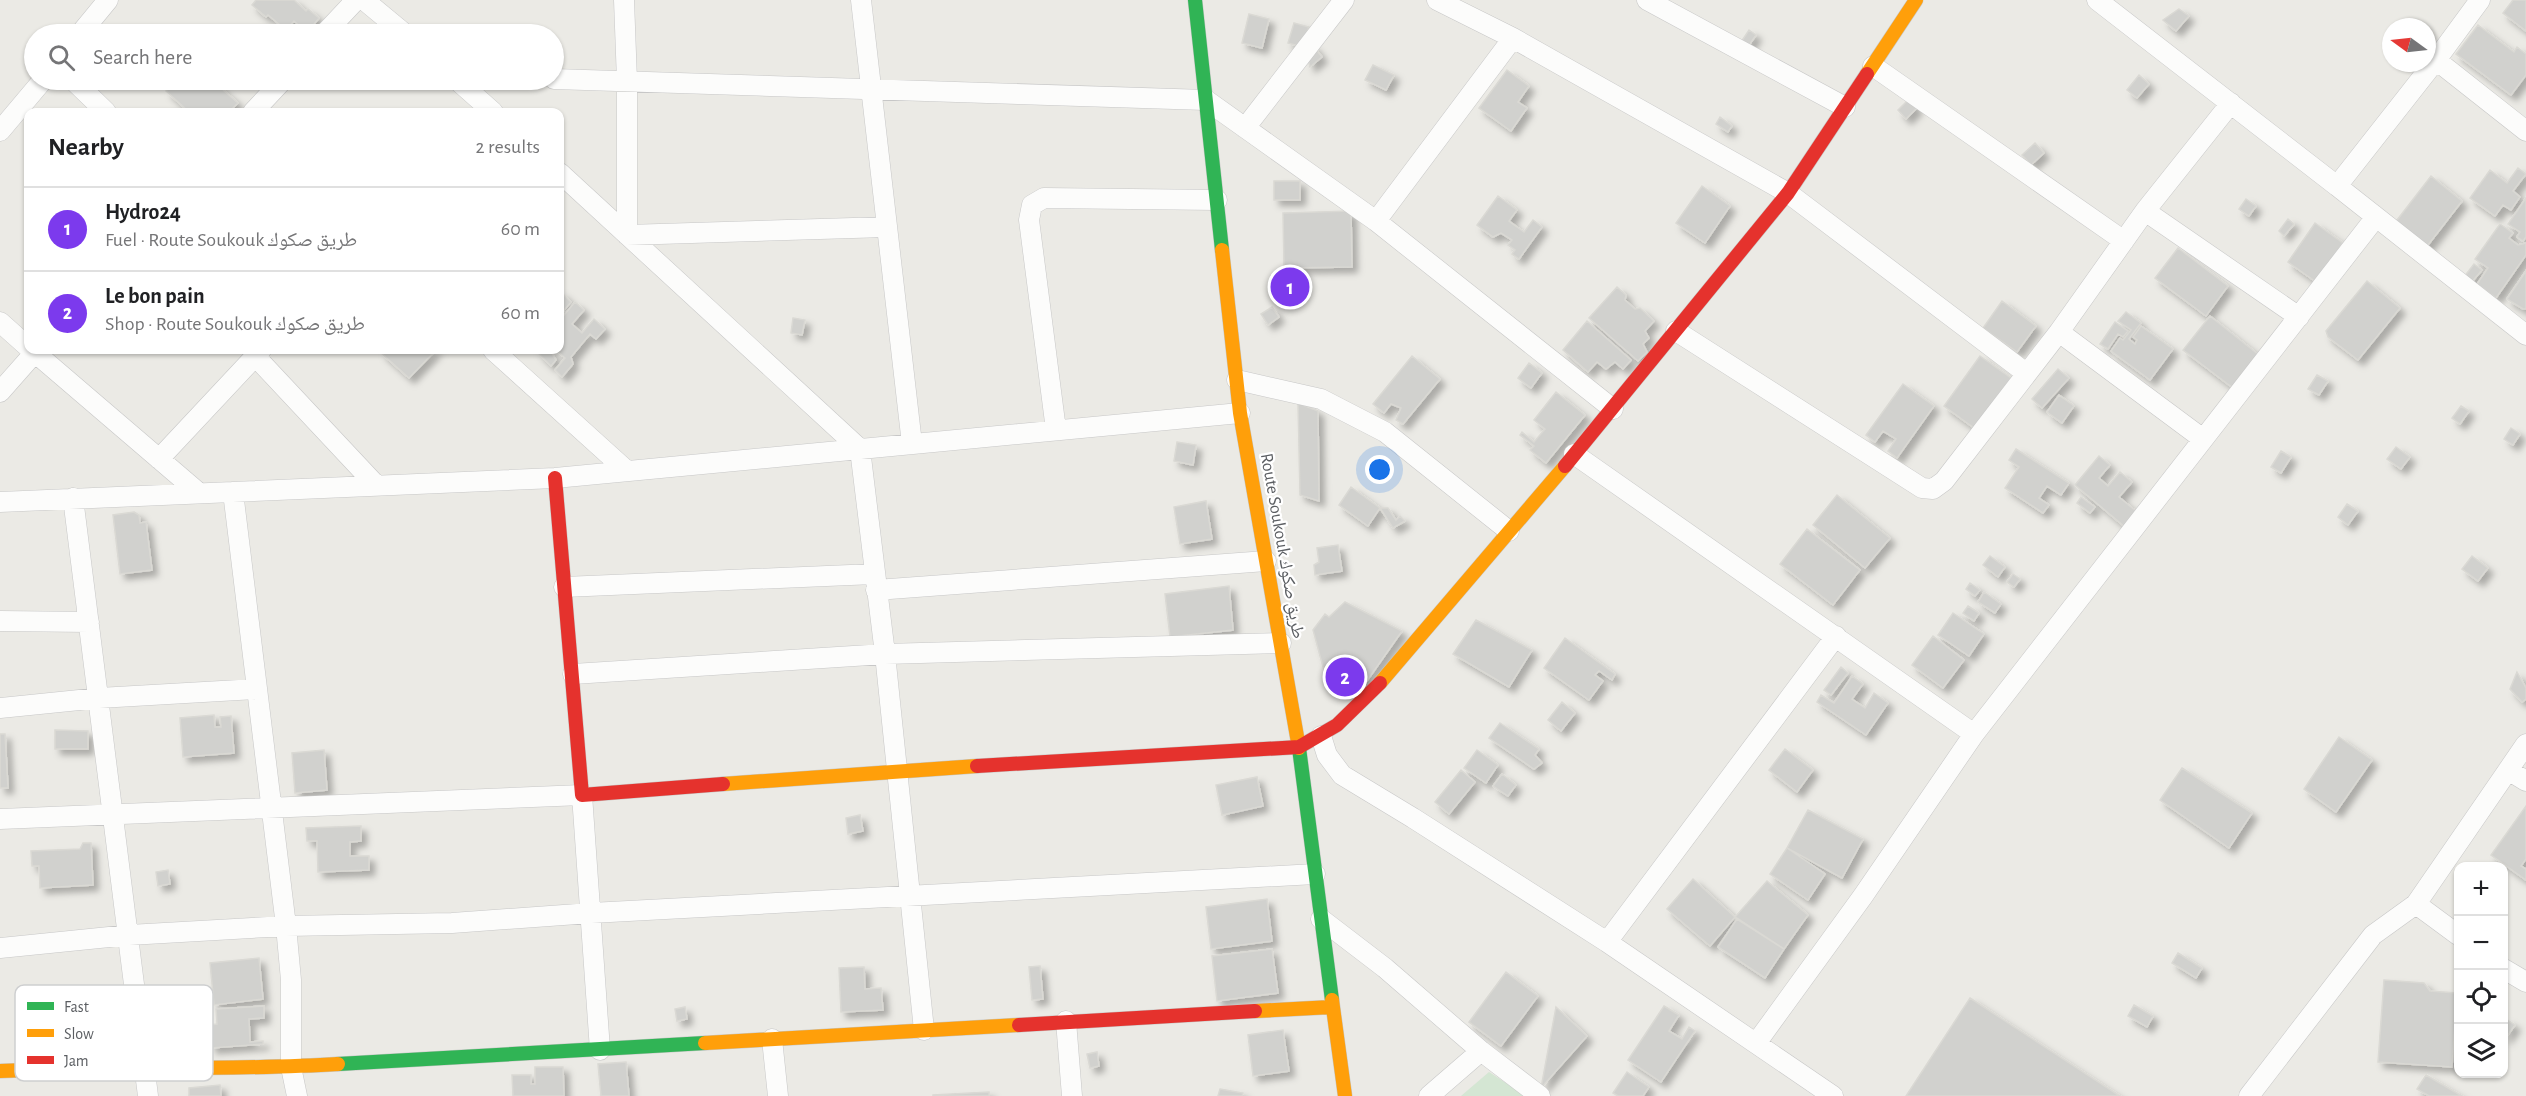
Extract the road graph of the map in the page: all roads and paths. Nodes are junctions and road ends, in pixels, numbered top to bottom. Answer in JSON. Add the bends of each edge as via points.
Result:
{"nodes":[{"id":1,"x":108,"y":0,"type":"edge"},
{"id":2,"x":356,"y":0,"type":"edge"},
{"id":3,"x":364,"y":0,"type":"edge"},
{"id":4,"x":624,"y":0,"type":"edge"},
{"id":5,"x":861,"y":0,"type":"edge"},
{"id":6,"x":1196,"y":0,"type":"edge"},
{"id":7,"x":1344,"y":0,"type":"edge"},
{"id":8,"x":1437,"y":0,"type":"edge"},
{"id":9,"x":1647,"y":0,"type":"edge"},
{"id":10,"x":1916,"y":0,"type":"edge"},
{"id":11,"x":2097,"y":0,"type":"edge"},
{"id":12,"x":2473,"y":2,"type":"edge"},
{"id":13,"x":88,"y":24,"type":"edge"},
{"id":14,"x":333,"y":24,"type":"edge"},
{"id":15,"x":393,"y":24,"type":"edge"},
{"id":16,"x":1513,"y":39,"type":"junction"},
{"id":17,"x":2436,"y":60,"type":"joint"},
{"id":18,"x":1873,"y":66,"type":"junction"},
{"id":19,"x":2427,"y":72,"type":"edge"},
{"id":20,"x":564,"y":79,"type":"edge"},
{"id":21,"x":627,"y":81,"type":"junction"},
{"id":22,"x":870,"y":89,"type":"junction"},
{"id":23,"x":35,"y":90,"type":"edge"},
{"id":24,"x":83,"y":90,"type":"edge"},
{"id":25,"x":274,"y":90,"type":"edge"},
{"id":26,"x":467,"y":90,"type":"edge"},
{"id":27,"x":1206,"y":100,"type":"junction"},
{"id":28,"x":2231,"y":103,"type":"junction"},
{"id":29,"x":1845,"y":107,"type":"junction"},
{"id":30,"x":102,"y":108,"type":"edge"},
{"id":31,"x":257,"y":108,"type":"edge"},
{"id":32,"x":484,"y":108,"type":"edge"},
{"id":33,"x":1245,"y":128,"type":"junction"},
{"id":34,"x":2526,"y":130,"type":"edge"},
{"id":35,"x":0,"y":131,"type":"edge"},
{"id":36,"x":564,"y":177,"type":"edge"},
{"id":37,"x":2337,"y":186,"type":"junction"},
{"id":38,"x":1788,"y":193,"type":"junction"},
{"id":39,"x":1217,"y":200,"type":"junction"},
{"id":40,"x":2145,"y":211,"type":"junction"},
{"id":41,"x":2376,"y":217,"type":"junction"},
{"id":42,"x":1376,"y":221,"type":"junction"},
{"id":43,"x":886,"y":227,"type":"junction"},
{"id":44,"x":627,"y":235,"type":"junction"},
{"id":45,"x":2124,"y":241,"type":"junction"},
{"id":46,"x":2299,"y":317,"type":"junction"},
{"id":47,"x":0,"y":322,"type":"edge"},
{"id":48,"x":1676,"y":331,"type":"junction"},
{"id":49,"x":2059,"y":332,"type":"junction"},
{"id":50,"x":2526,"y":335,"type":"edge"},
{"id":51,"x":24,"y":342,"type":"edge"},
{"id":52,"x":29,"y":354,"type":"edge"},
{"id":53,"x":39,"y":354,"type":"edge"},
{"id":54,"x":257,"y":354,"type":"edge"},
{"id":55,"x":259,"y":354,"type":"edge"},
{"id":56,"x":497,"y":354,"type":"edge"},
{"id":57,"x":2026,"y":373,"type":"junction"},
{"id":58,"x":1237,"y":380,"type":"junction"},
{"id":59,"x":0,"y":392,"type":"edge"},
{"id":60,"x":1613,"y":409,"type":"junction"},
{"id":61,"x":1240,"y":413,"type":"junction"},
{"id":62,"x":1056,"y":430,"type":"junction"},
{"id":63,"x":2203,"y":439,"type":"junction"},
{"id":64,"x":912,"y":444,"type":"junction"},
{"id":65,"x":860,"y":449,"type":"junction"},
{"id":66,"x":1574,"y":454,"type":"junction"},
{"id":67,"x":159,"y":459,"type":"junction"},
{"id":68,"x":627,"y":471,"type":"junction"},
{"id":69,"x":555,"y":477,"type":"junction"},
{"id":70,"x":375,"y":484,"type":"junction"},
{"id":71,"x":233,"y":492,"type":"junction"},
{"id":72,"x":199,"y":493,"type":"junction"},
{"id":73,"x":73,"y":498,"type":"junction"},
{"id":74,"x":0,"y":502,"type":"edge"},
{"id":75,"x":1509,"y":531,"type":"junction"},
{"id":76,"x":1266,"y":561,"type":"junction"},
{"id":77,"x":875,"y":582,"type":"junction"},
{"id":78,"x":564,"y":587,"type":"junction"},
{"id":79,"x":0,"y":621,"type":"edge"},
{"id":80,"x":89,"y":622,"type":"junction"},
{"id":81,"x":1836,"y":636,"type":"junction"},
{"id":82,"x":1281,"y":643,"type":"junction"},
{"id":83,"x":885,"y":654,"type":"junction"},
{"id":84,"x":573,"y":674,"type":"junction"},
{"id":85,"x":257,"y":689,"type":"junction"},
{"id":86,"x":99,"y":698,"type":"junction"},
{"id":87,"x":0,"y":708,"type":"edge"},
{"id":88,"x":1974,"y":734,"type":"junction"},
{"id":89,"x":1321,"y":736,"type":"junction"},
{"id":90,"x":2526,"y":744,"type":"edge"},
{"id":91,"x":1299,"y":747,"type":"junction"},
{"id":92,"x":2508,"y":770,"type":"junction"},
{"id":93,"x":896,"y":771,"type":"junction"},
{"id":94,"x":2526,"y":781,"type":"edge"},
{"id":95,"x":582,"y":795,"type":"junction"},
{"id":96,"x":271,"y":809,"type":"junction"},
{"id":97,"x":113,"y":813,"type":"junction"},
{"id":98,"x":0,"y":819,"type":"edge"},
{"id":99,"x":1315,"y":874,"type":"junction"},
{"id":100,"x":909,"y":896,"type":"junction"},
{"id":101,"x":2416,"y":904,"type":"junction"},
{"id":102,"x":591,"y":913,"type":"junction"},
{"id":103,"x":1321,"y":919,"type":"junction"},
{"id":104,"x":286,"y":926,"type":"junction"},
{"id":105,"x":2454,"y":932,"type":"edge"},
{"id":106,"x":129,"y":935,"type":"junction"},
{"id":107,"x":1607,"y":942,"type":"junction"},
{"id":108,"x":0,"y":948,"type":"edge"},
{"id":109,"x":2506,"y":970,"type":"edge"},
{"id":110,"x":2526,"y":982,"type":"edge"},
{"id":111,"x":135,"y":985,"type":"edge"},
{"id":112,"x":1332,"y":1007,"type":"junction"},
{"id":113,"x":1066,"y":1022,"type":"junction"},
{"id":114,"x":924,"y":1030,"type":"junction"},
{"id":115,"x":772,"y":1039,"type":"junction"},
{"id":116,"x":1757,"y":1042,"type":"junction"},
{"id":117,"x":600,"y":1050,"type":"junction"},
{"id":118,"x":1481,"y":1051,"type":"junction"},
{"id":119,"x":291,"y":1067,"type":"junction"},
{"id":120,"x":213,"y":1068,"type":"edge"},
{"id":121,"x":0,"y":1071,"type":"edge"},
{"id":122,"x":15,"y":1071,"type":"edge"},
{"id":123,"x":146,"y":1081,"type":"edge"},
{"id":124,"x":148,"y":1096,"type":"edge"},
{"id":125,"x":297,"y":1096,"type":"edge"},
{"id":126,"x":778,"y":1096,"type":"edge"},
{"id":127,"x":1072,"y":1096,"type":"edge"},
{"id":128,"x":1345,"y":1096,"type":"edge"},
{"id":129,"x":1429,"y":1096,"type":"edge"},
{"id":130,"x":1540,"y":1096,"type":"edge"},
{"id":131,"x":1833,"y":1096,"type":"edge"},
{"id":132,"x":2249,"y":1096,"type":"edge"}],
"edges":[{"from":1,"to":13,"type":"street"},
{"from":2,"to":14,"type":"street"},
{"from":3,"to":15,"type":"street"},
{"from":4,"to":21,"type":"street"},
{"from":5,"to":22,"type":"street"},
{"from":6,"to":27,"type":"street","name":"Route Soukouk طريق صكوك"},
{"from":7,"to":33,"type":"street"},
{"from":8,"to":16,"type":"street"},
{"from":9,"to":29,"type":"street"},
{"from":10,"to":18,"type":"street"},
{"from":11,"to":28,"type":"street"},
{"from":12,"to":17,"type":"street"},
{"from":16,"to":38,"type":"street"},
{"from":16,"to":42,"type":"street"},
{"from":17,"to":34,"type":"street"},
{"from":18,"to":29,"type":"street"},
{"from":18,"to":45,"type":"street"},
{"from":19,"to":37,"type":"street"},
{"from":20,"to":21,"type":"street"},
{"from":21,"to":22,"type":"street"},
{"from":21,"to":44,"type":"street"},
{"from":22,"to":27,"type":"street"},
{"from":22,"to":43,"type":"street"},
{"from":23,"to":35,"type":"street"},
{"from":24,"to":30,"type":"street"},
{"from":25,"to":31,"type":"street"},
{"from":26,"to":32,"type":"street"},
{"from":27,"to":33,"type":"street"},
{"from":27,"to":39,"type":"street","name":"Route Soukouk طريق صكوك"},
{"from":28,"to":37,"type":"street"},
{"from":28,"to":40,"type":"street"},
{"from":29,"to":38,"type":"street"},
{"from":33,"to":42,"type":"street"},
{"from":36,"to":44,"type":"street"},
{"from":37,"to":41,"type":"street"},
{"from":38,"to":48,"type":"street"},
{"from":38,"to":57,"type":"street"},
{"from":39,"to":58,"type":"street","name":"Route Soukouk طريق صكوك"},
{"from":39,"to":62,"type":"street","via":[[1044,198],[1032,205],[1029,220]]},
{"from":40,"to":45,"type":"street"},
{"from":40,"to":46,"type":"street"},
{"from":41,"to":46,"type":"street"},
{"from":41,"to":50,"type":"street"},
{"from":42,"to":60,"type":"street"},
{"from":43,"to":44,"type":"street"},
{"from":43,"to":64,"type":"street"},
{"from":44,"to":65,"type":"street"},
{"from":45,"to":49,"type":"street"},
{"from":46,"to":63,"type":"street"},
{"from":47,"to":51,"type":"street"},
{"from":48,"to":57,"type":"street","via":[[1922,488],[1933,489],[1944,481]]},
{"from":48,"to":60,"type":"street"},
{"from":49,"to":57,"type":"street"},
{"from":49,"to":63,"type":"street"},
{"from":52,"to":59,"type":"street"},
{"from":53,"to":67,"type":"street"},
{"from":54,"to":67,"type":"street"},
{"from":55,"to":70,"type":"street"},
{"from":56,"to":68,"type":"street"},
{"from":58,"to":61,"type":"street","name":"Route Soukouk طريق صكوك"},
{"from":58,"to":75,"type":"street","via":[[1321,399],[1385,432]]},
{"from":60,"to":66,"type":"street"},
{"from":61,"to":62,"type":"street"},
{"from":61,"to":76,"type":"street","name":"Route Soukouk طريق صكوك"},
{"from":62,"to":64,"type":"street"},
{"from":63,"to":88,"type":"street"},
{"from":64,"to":65,"type":"street"},
{"from":65,"to":68,"type":"street"},
{"from":65,"to":77,"type":"street"},
{"from":66,"to":75,"type":"street"},
{"from":66,"to":81,"type":"street"},
{"from":67,"to":72,"type":"street"},
{"from":68,"to":69,"type":"street"},
{"from":69,"to":70,"type":"street"},
{"from":69,"to":78,"type":"street"},
{"from":70,"to":71,"type":"street"},
{"from":71,"to":72,"type":"street"},
{"from":71,"to":85,"type":"street"},
{"from":72,"to":73,"type":"street"},
{"from":73,"to":74,"type":"street"},
{"from":73,"to":80,"type":"street"},
{"from":75,"to":89,"type":"street","via":[[1383,680]]},
{"from":76,"to":77,"type":"street"},
{"from":76,"to":82,"type":"street","name":"Route Soukouk طريق صكوك"},
{"from":77,"to":78,"type":"street"},
{"from":77,"to":83,"type":"street"},
{"from":78,"to":84,"type":"street"},
{"from":79,"to":80,"type":"street"},
{"from":80,"to":86,"type":"street"},
{"from":81,"to":88,"type":"street"},
{"from":81,"to":107,"type":"street"},
{"from":82,"to":83,"type":"street"},
{"from":82,"to":91,"type":"street","name":"Route Soukouk طريق صكوك"},
{"from":83,"to":84,"type":"street"},
{"from":83,"to":93,"type":"street"},
{"from":84,"to":95,"type":"street"},
{"from":85,"to":86,"type":"street"},
{"from":85,"to":96,"type":"street"},
{"from":86,"to":87,"type":"street"},
{"from":86,"to":97,"type":"street"},
{"from":88,"to":116,"type":"street"},
{"from":89,"to":91,"type":"street"},
{"from":89,"to":107,"type":"street","via":[[1342,775]]},
{"from":90,"to":92,"type":"street"},
{"from":91,"to":93,"type":"street"},
{"from":91,"to":99,"type":"street","name":"Route Soukouk طريق صكوك"},
{"from":92,"to":94,"type":"street"},
{"from":92,"to":101,"type":"street"},
{"from":93,"to":95,"type":"street"},
{"from":93,"to":100,"type":"street"},
{"from":95,"to":96,"type":"street"},
{"from":95,"to":102,"type":"street"},
{"from":96,"to":97,"type":"street"},
{"from":96,"to":104,"type":"street"},
{"from":97,"to":98,"type":"street"},
{"from":97,"to":106,"type":"street"},
{"from":99,"to":100,"type":"street"},
{"from":99,"to":103,"type":"street","name":"Route Soukouk طريق صكوك"},
{"from":100,"to":102,"type":"street"},
{"from":100,"to":114,"type":"street"},
{"from":101,"to":105,"type":"street"},
{"from":101,"to":132,"type":"street","via":[[2373,935]]},
{"from":102,"to":104,"type":"street","via":[[452,923]]},
{"from":102,"to":117,"type":"street"},
{"from":103,"to":112,"type":"street","name":"Route Soukouk طريق صكوك"},
{"from":103,"to":118,"type":"street"},
{"from":104,"to":106,"type":"street"},
{"from":104,"to":119,"type":"street","via":[[291,980]]},
{"from":106,"to":108,"type":"street"},
{"from":106,"to":111,"type":"street"},
{"from":107,"to":116,"type":"street"},
{"from":109,"to":110,"type":"street"},
{"from":112,"to":113,"type":"street"},
{"from":112,"to":128,"type":"street","name":"Route Soukouk طريق صكوك"},
{"from":113,"to":114,"type":"street"},
{"from":113,"to":127,"type":"street"},
{"from":114,"to":115,"type":"street"},
{"from":115,"to":117,"type":"street"},
{"from":115,"to":126,"type":"street"},
{"from":116,"to":131,"type":"street"},
{"from":117,"to":119,"type":"street"},
{"from":118,"to":129,"type":"street"},
{"from":118,"to":130,"type":"street"},
{"from":119,"to":120,"type":"street"},
{"from":119,"to":125,"type":"street"},
{"from":121,"to":122,"type":"street"},
{"from":123,"to":124,"type":"street"}]}
